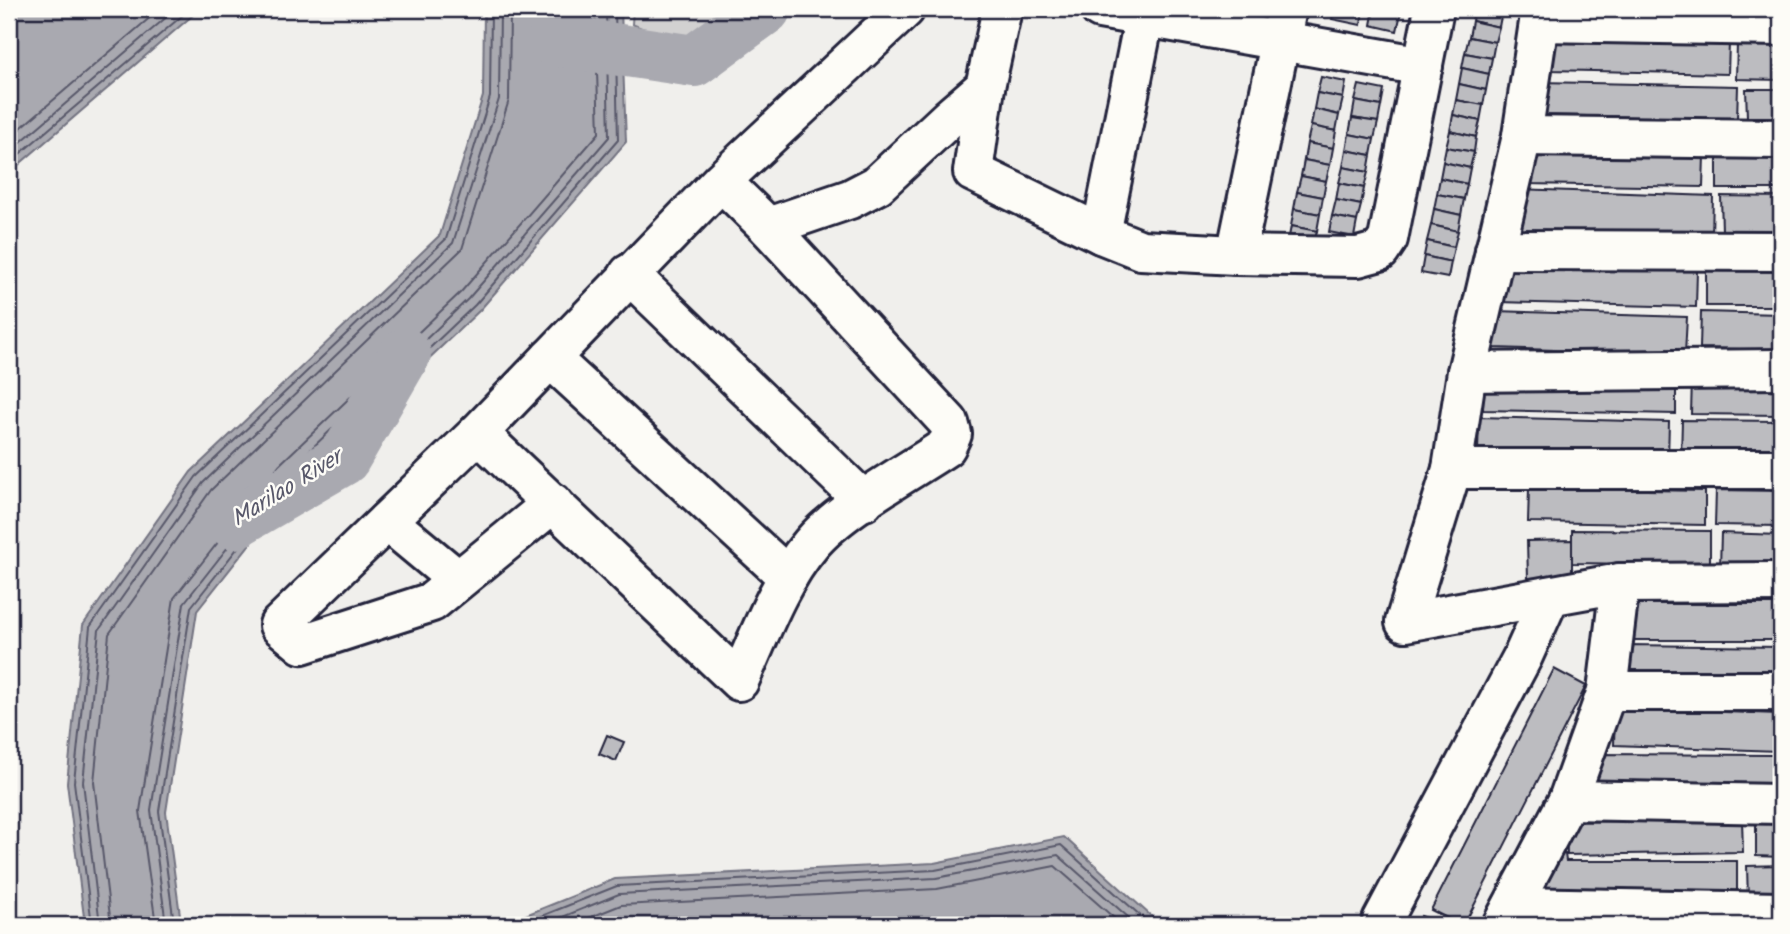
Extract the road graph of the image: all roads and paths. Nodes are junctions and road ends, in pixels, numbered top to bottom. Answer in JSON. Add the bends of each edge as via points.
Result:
{"nodes":[{"id":1,"x":905,"y":9,"type":"edge"},
{"id":2,"x":1002,"y":9,"type":"edge"},
{"id":3,"x":1100,"y":9,"type":"edge"},
{"id":4,"x":1434,"y":9,"type":"edge"},
{"id":5,"x":1145,"y":13,"type":"edge"},
{"id":6,"x":1540,"y":15,"type":"edge"},
{"id":7,"x":1283,"y":25,"type":"edge"},
{"id":8,"x":1781,"y":26,"type":"edge"},
{"id":9,"x":1423,"y":66,"type":"junction"},
{"id":10,"x":985,"y":87,"type":"junction"},
{"id":11,"x":1522,"y":136,"type":"junction"},
{"id":12,"x":1781,"y":139,"type":"edge"},
{"id":13,"x":721,"y":181,"type":"junction"},
{"id":14,"x":768,"y":227,"type":"junction"},
{"id":15,"x":1101,"y":234,"type":"junction"},
{"id":16,"x":1495,"y":250,"type":"junction"},
{"id":17,"x":1781,"y":251,"type":"edge"},
{"id":18,"x":1236,"y":255,"type":"junction"},
{"id":19,"x":629,"y":274,"type":"junction"},
{"id":20,"x":550,"y":358,"type":"junction"},
{"id":21,"x":1781,"y":369,"type":"edge"},
{"id":22,"x":1467,"y":372,"type":"junction"},
{"id":23,"x":478,"y":433,"type":"junction"},
{"id":24,"x":1452,"y":469,"type":"junction"},
{"id":25,"x":1781,"y":470,"type":"edge"},
{"id":26,"x":864,"y":501,"type":"junction"},
{"id":27,"x":553,"y":503,"type":"junction"},
{"id":28,"x":387,"y":521,"type":"junction"},
{"id":29,"x":788,"y":577,"type":"junction"},
{"id":30,"x":458,"y":580,"type":"junction"},
{"id":31,"x":1781,"y":582,"type":"edge"},
{"id":32,"x":1620,"y":583,"type":"junction"},
{"id":33,"x":1550,"y":596,"type":"junction"},
{"id":34,"x":1607,"y":691,"type":"junction"},
{"id":35,"x":1781,"y":691,"type":"edge"},
{"id":36,"x":1568,"y":800,"type":"junction"},
{"id":37,"x":1781,"y":804,"type":"edge"},
{"id":38,"x":1781,"y":912,"type":"edge"},
{"id":39,"x":1507,"y":916,"type":"edge"},
{"id":40,"x":1382,"y":921,"type":"dead end"}],
"edges":[{"from":1,"to":13,"type":"street"},
{"from":2,"to":10,"type":"street"},
{"from":3,"to":5,"type":"street"},
{"from":4,"to":9,"type":"street"},
{"from":5,"to":7,"type":"street"},
{"from":5,"to":15,"type":"street"},
{"from":6,"to":8,"type":"street"},
{"from":6,"to":11,"type":"street"},
{"from":7,"to":9,"type":"street"},
{"from":7,"to":18,"type":"street"},
{"from":9,"to":18,"type":"street","via":[[1388,239],[1380,251],[1358,257]]},
{"from":10,"to":14,"type":"street","via":[[877,185]]},
{"from":10,"to":15,"type":"street","via":[[972,172]]},
{"from":11,"to":12,"type":"street"},
{"from":11,"to":16,"type":"street"},
{"from":13,"to":14,"type":"street"},
{"from":13,"to":19,"type":"street"},
{"from":14,"to":26,"type":"street","via":[[949,423],[952,434],[947,447]]},
{"from":15,"to":18,"type":"street","via":[[1141,250]]},
{"from":16,"to":17,"type":"street"},
{"from":16,"to":22,"type":"street"},
{"from":19,"to":20,"type":"street"},
{"from":19,"to":26,"type":"street"},
{"from":20,"to":23,"type":"street"},
{"from":20,"to":29,"type":"street"},
{"from":21,"to":22,"type":"street"},
{"from":22,"to":24,"type":"street"},
{"from":23,"to":27,"type":"street"},
{"from":23,"to":28,"type":"street"},
{"from":24,"to":25,"type":"street"},
{"from":24,"to":33,"type":"street","via":[[1405,622]]},
{"from":26,"to":29,"type":"street","via":[[828,526]]},
{"from":27,"to":29,"type":"street","via":[[739,681]]},
{"from":27,"to":30,"type":"street"},
{"from":28,"to":30,"type":"street"},
{"from":28,"to":30,"type":"street","via":[[279,625],[302,644],[432,601]]},
{"from":31,"to":32,"type":"street"},
{"from":32,"to":33,"type":"street"},
{"from":32,"to":34,"type":"street"},
{"from":33,"to":40,"type":"street","via":[[1523,656]]},
{"from":34,"to":35,"type":"street"},
{"from":34,"to":36,"type":"street"},
{"from":36,"to":37,"type":"street"},
{"from":36,"to":39,"type":"street"},
{"from":38,"to":39,"type":"street"}]}
